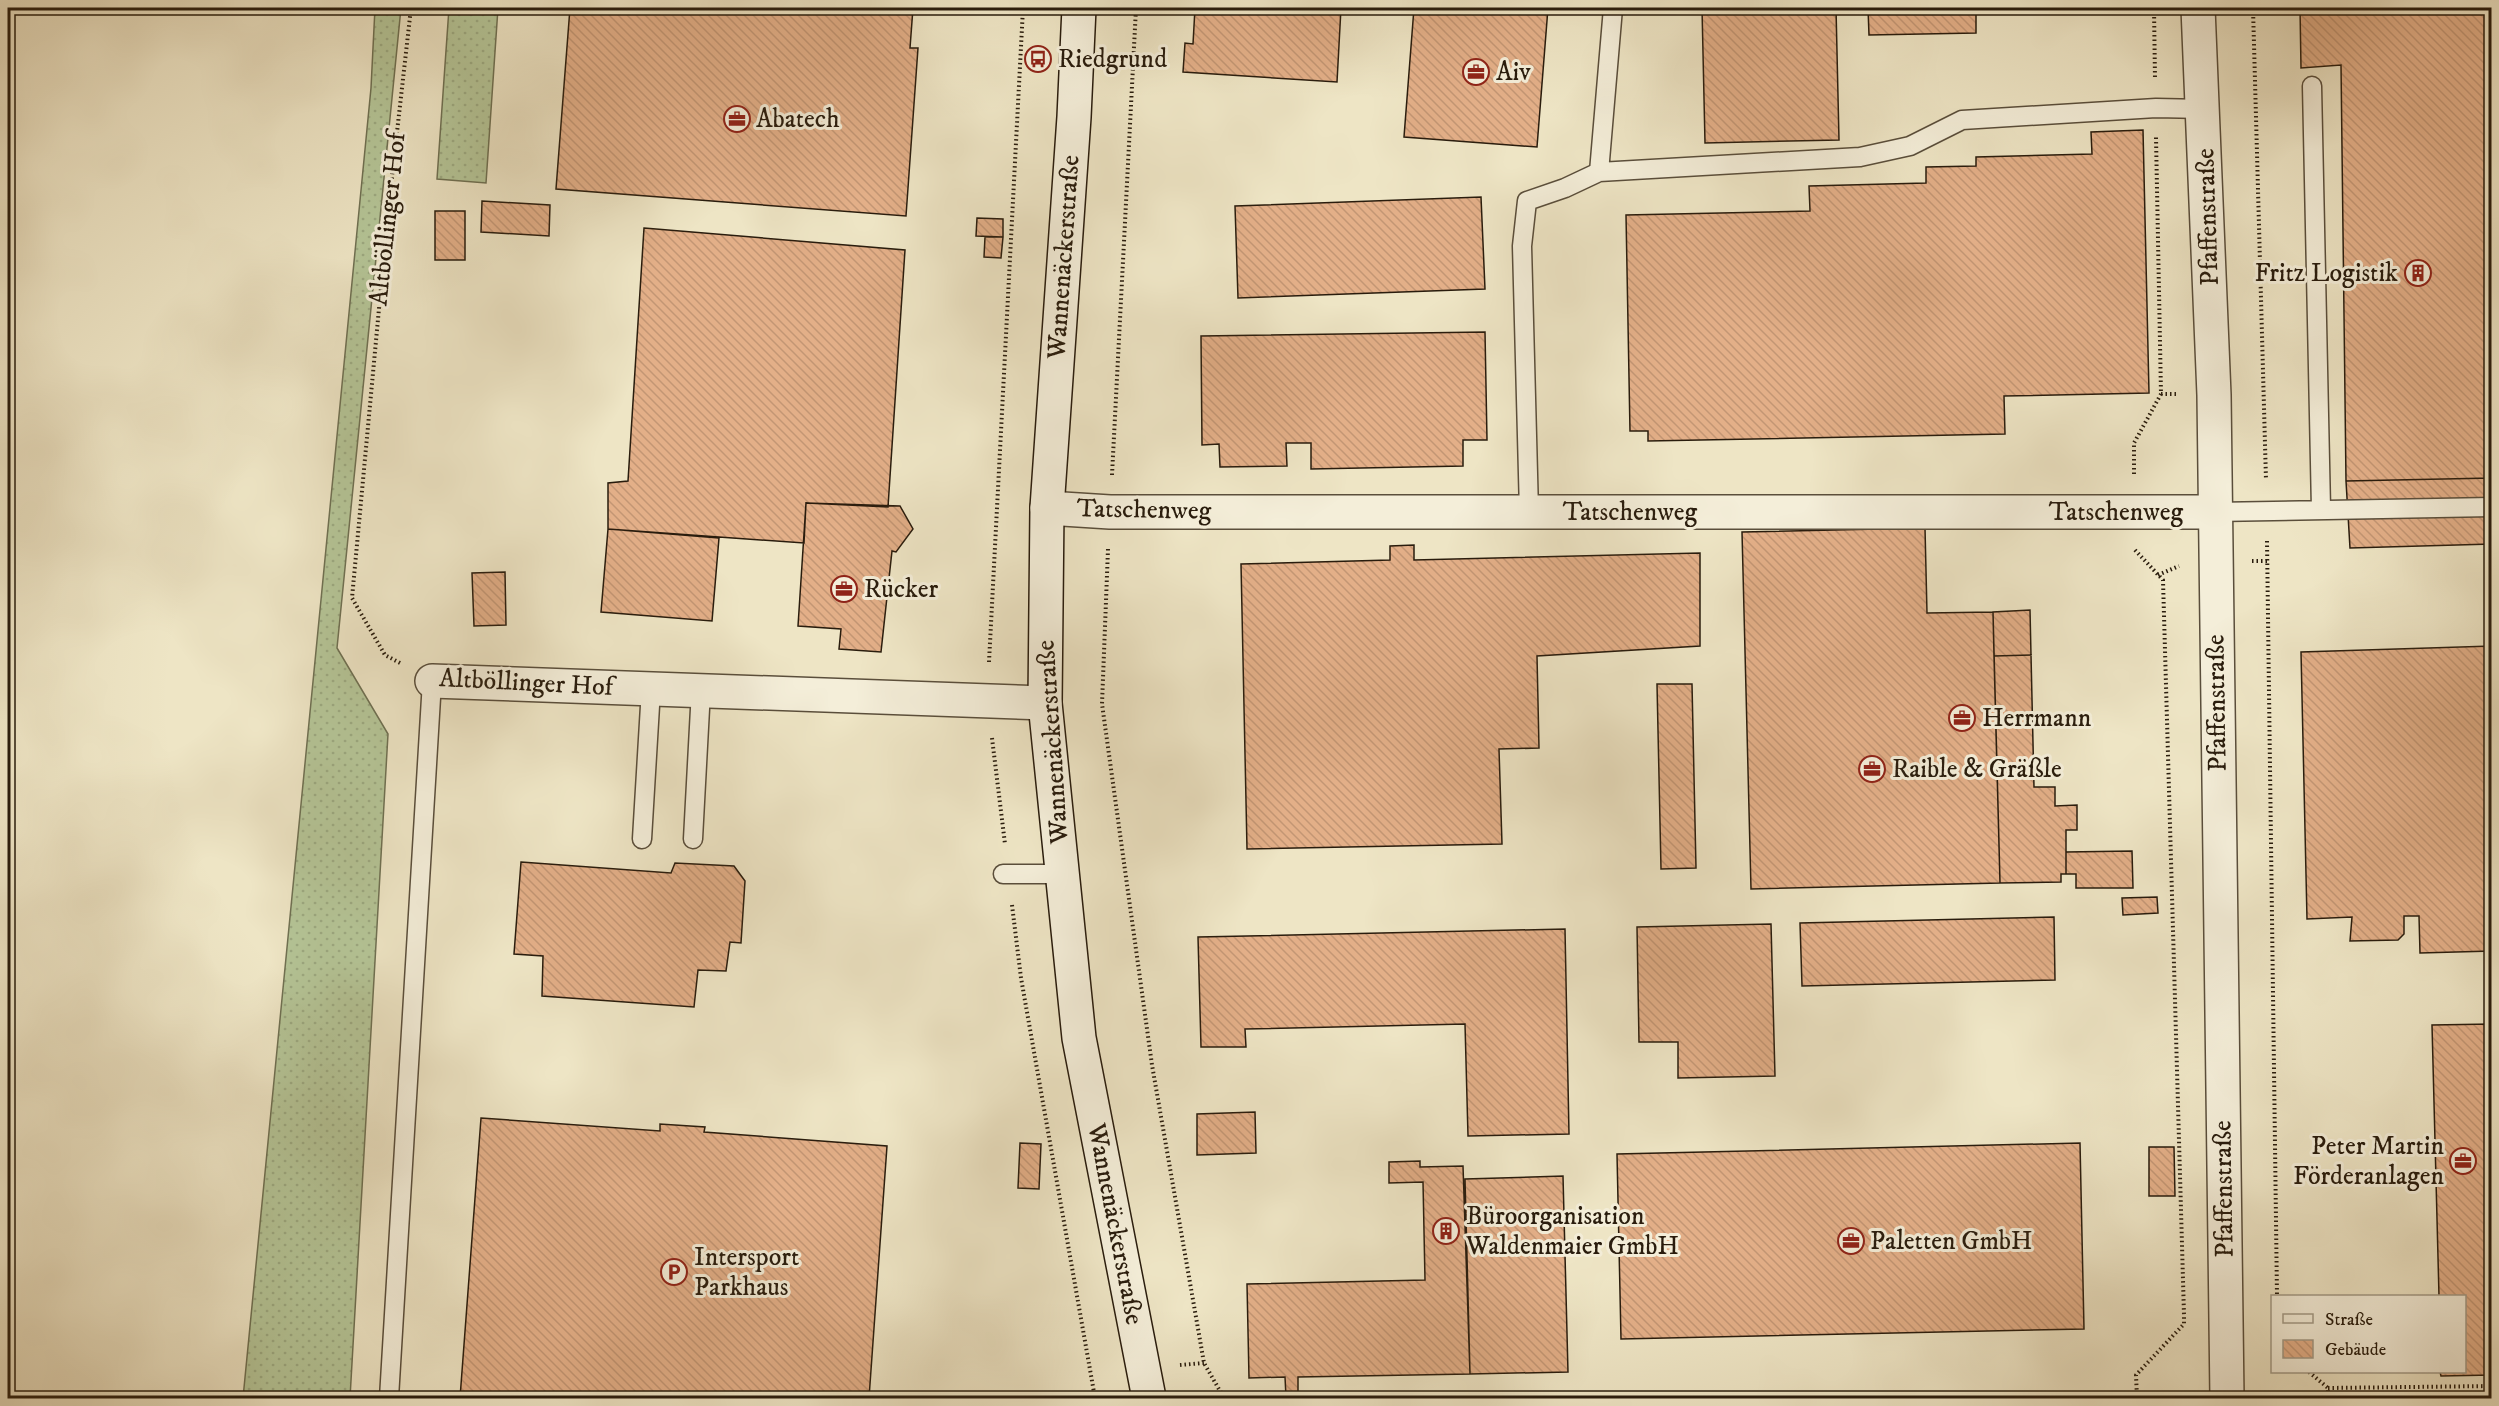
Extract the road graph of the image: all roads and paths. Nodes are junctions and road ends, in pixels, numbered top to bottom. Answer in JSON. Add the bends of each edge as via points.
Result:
{"nodes":[{"id":1,"x":411,"y":8,"type":"edge"},
{"id":2,"x":1079,"y":8,"type":"edge"},
{"id":3,"x":1136,"y":8,"type":"edge"},
{"id":4,"x":1612,"y":8,"type":"edge"},
{"id":5,"x":2154,"y":8,"type":"edge"},
{"id":6,"x":2198,"y":8,"type":"edge"},
{"id":7,"x":2253,"y":8,"type":"edge"},
{"id":8,"x":2312,"y":86,"type":"dead end"},
{"id":9,"x":2156,"y":108,"type":"junction"},
{"id":10,"x":2204,"y":109,"type":"junction"},
{"id":11,"x":1599,"y":172,"type":"junction"},
{"id":12,"x":2492,"y":507,"type":"edge"},
{"id":13,"x":1047,"y":508,"type":"junction"},
{"id":14,"x":2321,"y":509,"type":"junction"},
{"id":15,"x":2267,"y":510,"type":"junction"},
{"id":16,"x":1110,"y":512,"type":"junction"},
{"id":17,"x":1529,"y":512,"type":"junction"},
{"id":18,"x":2134,"y":512,"type":"junction"},
{"id":19,"x":2214,"y":512,"type":"junction"},
{"id":20,"x":432,"y":681,"type":"junction"},
{"id":21,"x":651,"y":688,"type":"junction"},
{"id":22,"x":701,"y":690,"type":"junction"},
{"id":23,"x":1045,"y":703,"type":"junction"},
{"id":24,"x":642,"y":839,"type":"dead end"},
{"id":25,"x":693,"y":839,"type":"dead end"},
{"id":26,"x":1003,"y":874,"type":"dead end"},
{"id":27,"x":1062,"y":874,"type":"junction"},
{"id":28,"x":2277,"y":1295,"type":"edge"},
{"id":29,"x":2311,"y":1373,"type":"edge"},
{"id":30,"x":2492,"y":1386,"type":"edge"},
{"id":31,"x":2328,"y":1388,"type":"junction"},
{"id":32,"x":389,"y":1398,"type":"edge"},
{"id":33,"x":1149,"y":1398,"type":"edge"},
{"id":34,"x":1224,"y":1398,"type":"edge"},
{"id":35,"x":2137,"y":1398,"type":"edge"},
{"id":36,"x":2227,"y":1398,"type":"edge"},
{"id":37,"x":2328,"y":1398,"type":"edge"}],
"edges":[{"from":1,"to":20,"type":"path","name":"Altböllinger Hof","via":[[352,598],[385,655]]},
{"from":2,"to":13,"type":"street","name":"Wannenäckerstraße"},
{"from":3,"to":16,"type":"path"},
{"from":4,"to":11,"type":"lane"},
{"from":5,"to":9,"type":"path"},
{"from":6,"to":10,"type":"street","name":"Pfaffenstraße"},
{"from":7,"to":15,"type":"path"},
{"from":8,"to":14,"type":"lane"},
{"from":9,"to":10,"type":"lane"},
{"from":9,"to":11,"type":"lane","via":[[1962,120],[1910,146],[1860,157]]},
{"from":9,"to":18,"type":"path","via":[[2161,394],[2134,443]]},
{"from":10,"to":19,"type":"street","name":"Pfaffenstraße"},
{"from":11,"to":17,"type":"lane","via":[[1527,201],[1522,246]]},
{"from":12,"to":14,"type":"lane"},
{"from":13,"to":16,"type":"street","name":"Tatschenweg"},
{"from":13,"to":23,"type":"street","name":"Wannenäckerstraße"},
{"from":14,"to":15,"type":"lane"},
{"from":15,"to":19,"type":"lane"},
{"from":15,"to":28,"type":"path"},
{"from":16,"to":17,"type":"street","name":"Tatschenweg"},
{"from":16,"to":34,"type":"path","via":[[1102,704],[1152,1065],[1204,1363]]},
{"from":17,"to":18,"type":"street","name":"Tatschenweg"},
{"from":18,"to":19,"type":"street","name":"Tatschenweg"},
{"from":18,"to":35,"type":"path","via":[[2134,550],[2163,580],[2184,1315],[2184,1324],[2136,1375]]},
{"from":19,"to":36,"type":"street","name":"Pfaffenstraße"},
{"from":20,"to":21,"type":"street","name":"Altböllinger Hof"},
{"from":20,"to":32,"type":"lane"},
{"from":21,"to":22,"type":"street","name":"Altböllinger Hof"},
{"from":21,"to":24,"type":"lane"},
{"from":22,"to":23,"type":"street","name":"Altböllinger Hof"},
{"from":22,"to":25,"type":"lane"},
{"from":23,"to":27,"type":"street","name":"Wannenäckerstraße"},
{"from":26,"to":27,"type":"lane"},
{"from":27,"to":33,"type":"street","name":"Wannenäckerstraße","via":[[1079,1038]]},
{"from":29,"to":31,"type":"path"},
{"from":30,"to":31,"type":"path"},
{"from":31,"to":37,"type":"path"}]}
